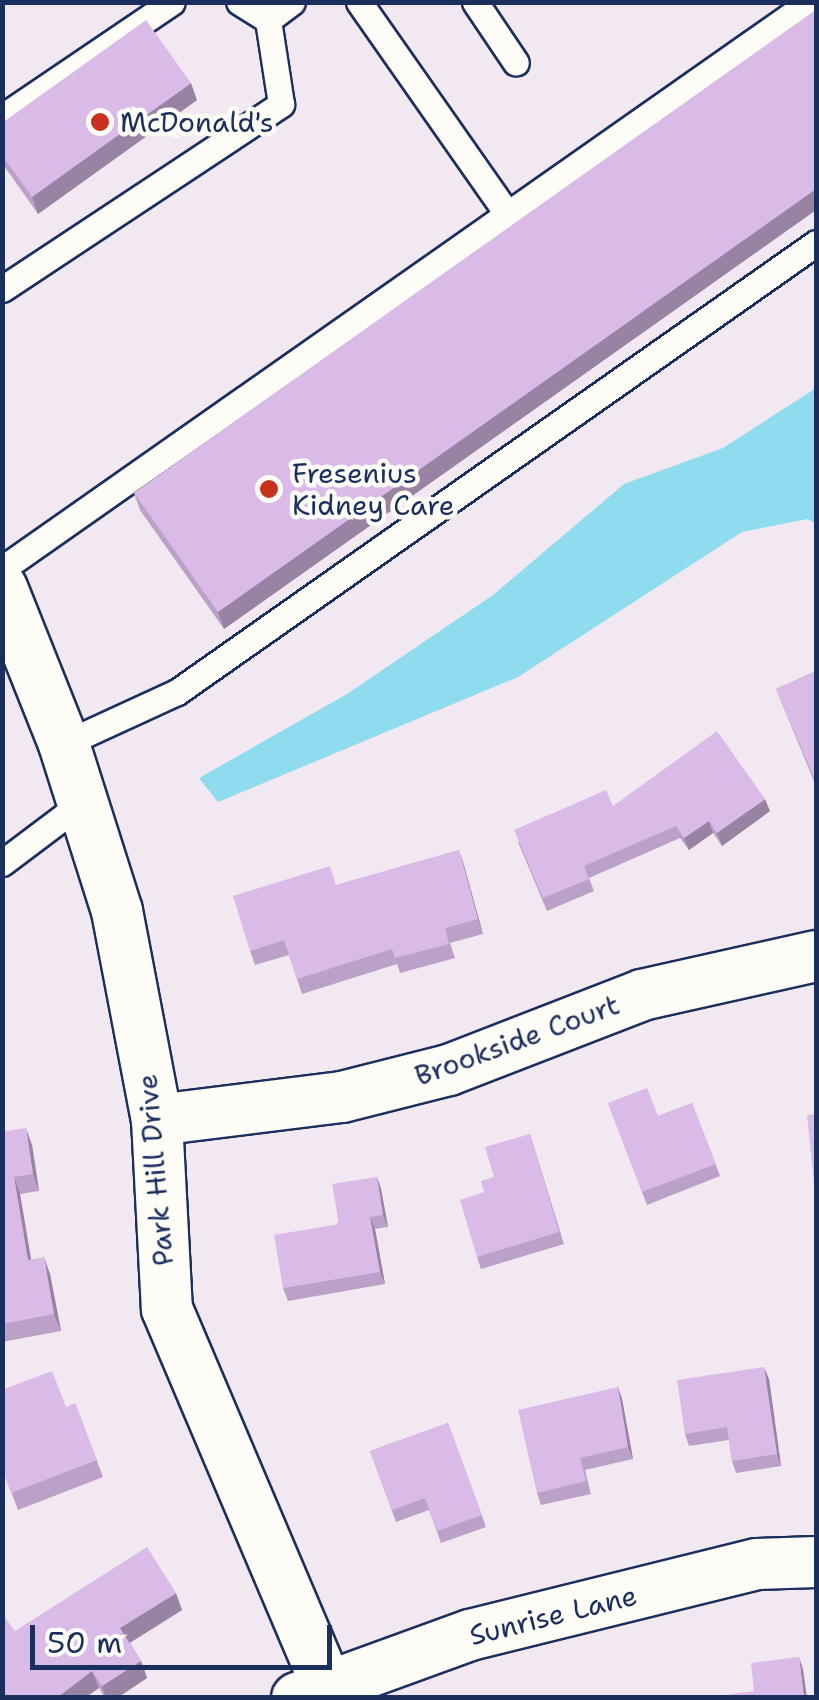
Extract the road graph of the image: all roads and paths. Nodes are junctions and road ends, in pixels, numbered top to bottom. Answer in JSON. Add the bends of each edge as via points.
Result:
{"nodes":[{"id":1,"x":172,"y":2,"type":"edge"},
{"id":2,"x":239,"y":2,"type":"edge"},
{"id":3,"x":292,"y":2,"type":"edge"},
{"id":4,"x":359,"y":2,"type":"edge"},
{"id":5,"x":475,"y":2,"type":"edge"},
{"id":6,"x":810,"y":2,"type":"edge"},
{"id":7,"x":268,"y":20,"type":"junction"},
{"id":8,"x":516,"y":63,"type":"dead end"},
{"id":9,"x":2,"y":117,"type":"edge"},
{"id":10,"x":508,"y":215,"type":"junction"},
{"id":11,"x":816,"y":243,"type":"edge"},
{"id":12,"x":2,"y":289,"type":"edge"},
{"id":13,"x":2,"y":569,"type":"edge"},
{"id":14,"x":2,"y":588,"type":"edge"},
{"id":15,"x":64,"y":744,"type":"junction"},
{"id":16,"x":83,"y":802,"type":"junction"},
{"id":17,"x":2,"y":863,"type":"edge"},
{"id":18,"x":816,"y":956,"type":"edge"},
{"id":19,"x":156,"y":1120,"type":"junction"},
{"id":20,"x":816,"y":1562,"type":"edge"},
{"id":21,"x":312,"y":1690,"type":"edge"}],
"edges":[{"from":1,"to":9,"type":"lane"},
{"from":2,"to":7,"type":"lane"},
{"from":3,"to":7,"type":"lane"},
{"from":4,"to":10,"type":"lane"},
{"from":5,"to":8,"type":"lane"},
{"from":6,"to":10,"type":"lane"},
{"from":7,"to":12,"type":"lane","via":[[281,104]]},
{"from":10,"to":13,"type":"lane"},
{"from":11,"to":15,"type":"lane","via":[[177,692]]},
{"from":14,"to":15,"type":"street","name":"Park Hill Drive"},
{"from":15,"to":16,"type":"street","name":"Park Hill Drive"},
{"from":16,"to":17,"type":"lane"},
{"from":16,"to":19,"type":"street","name":"Park Hill Drive","via":[[118,910]]},
{"from":18,"to":19,"type":"street","name":"Brookside Court","via":[[642,995],[449,1070],[342,1097]]},
{"from":19,"to":21,"type":"street","name":"Park Hill Drive","via":[[167,1309]]},
{"from":20,"to":21,"type":"street","name":"Sunrise Lane","via":[[756,1564],[470,1635]]}]}
